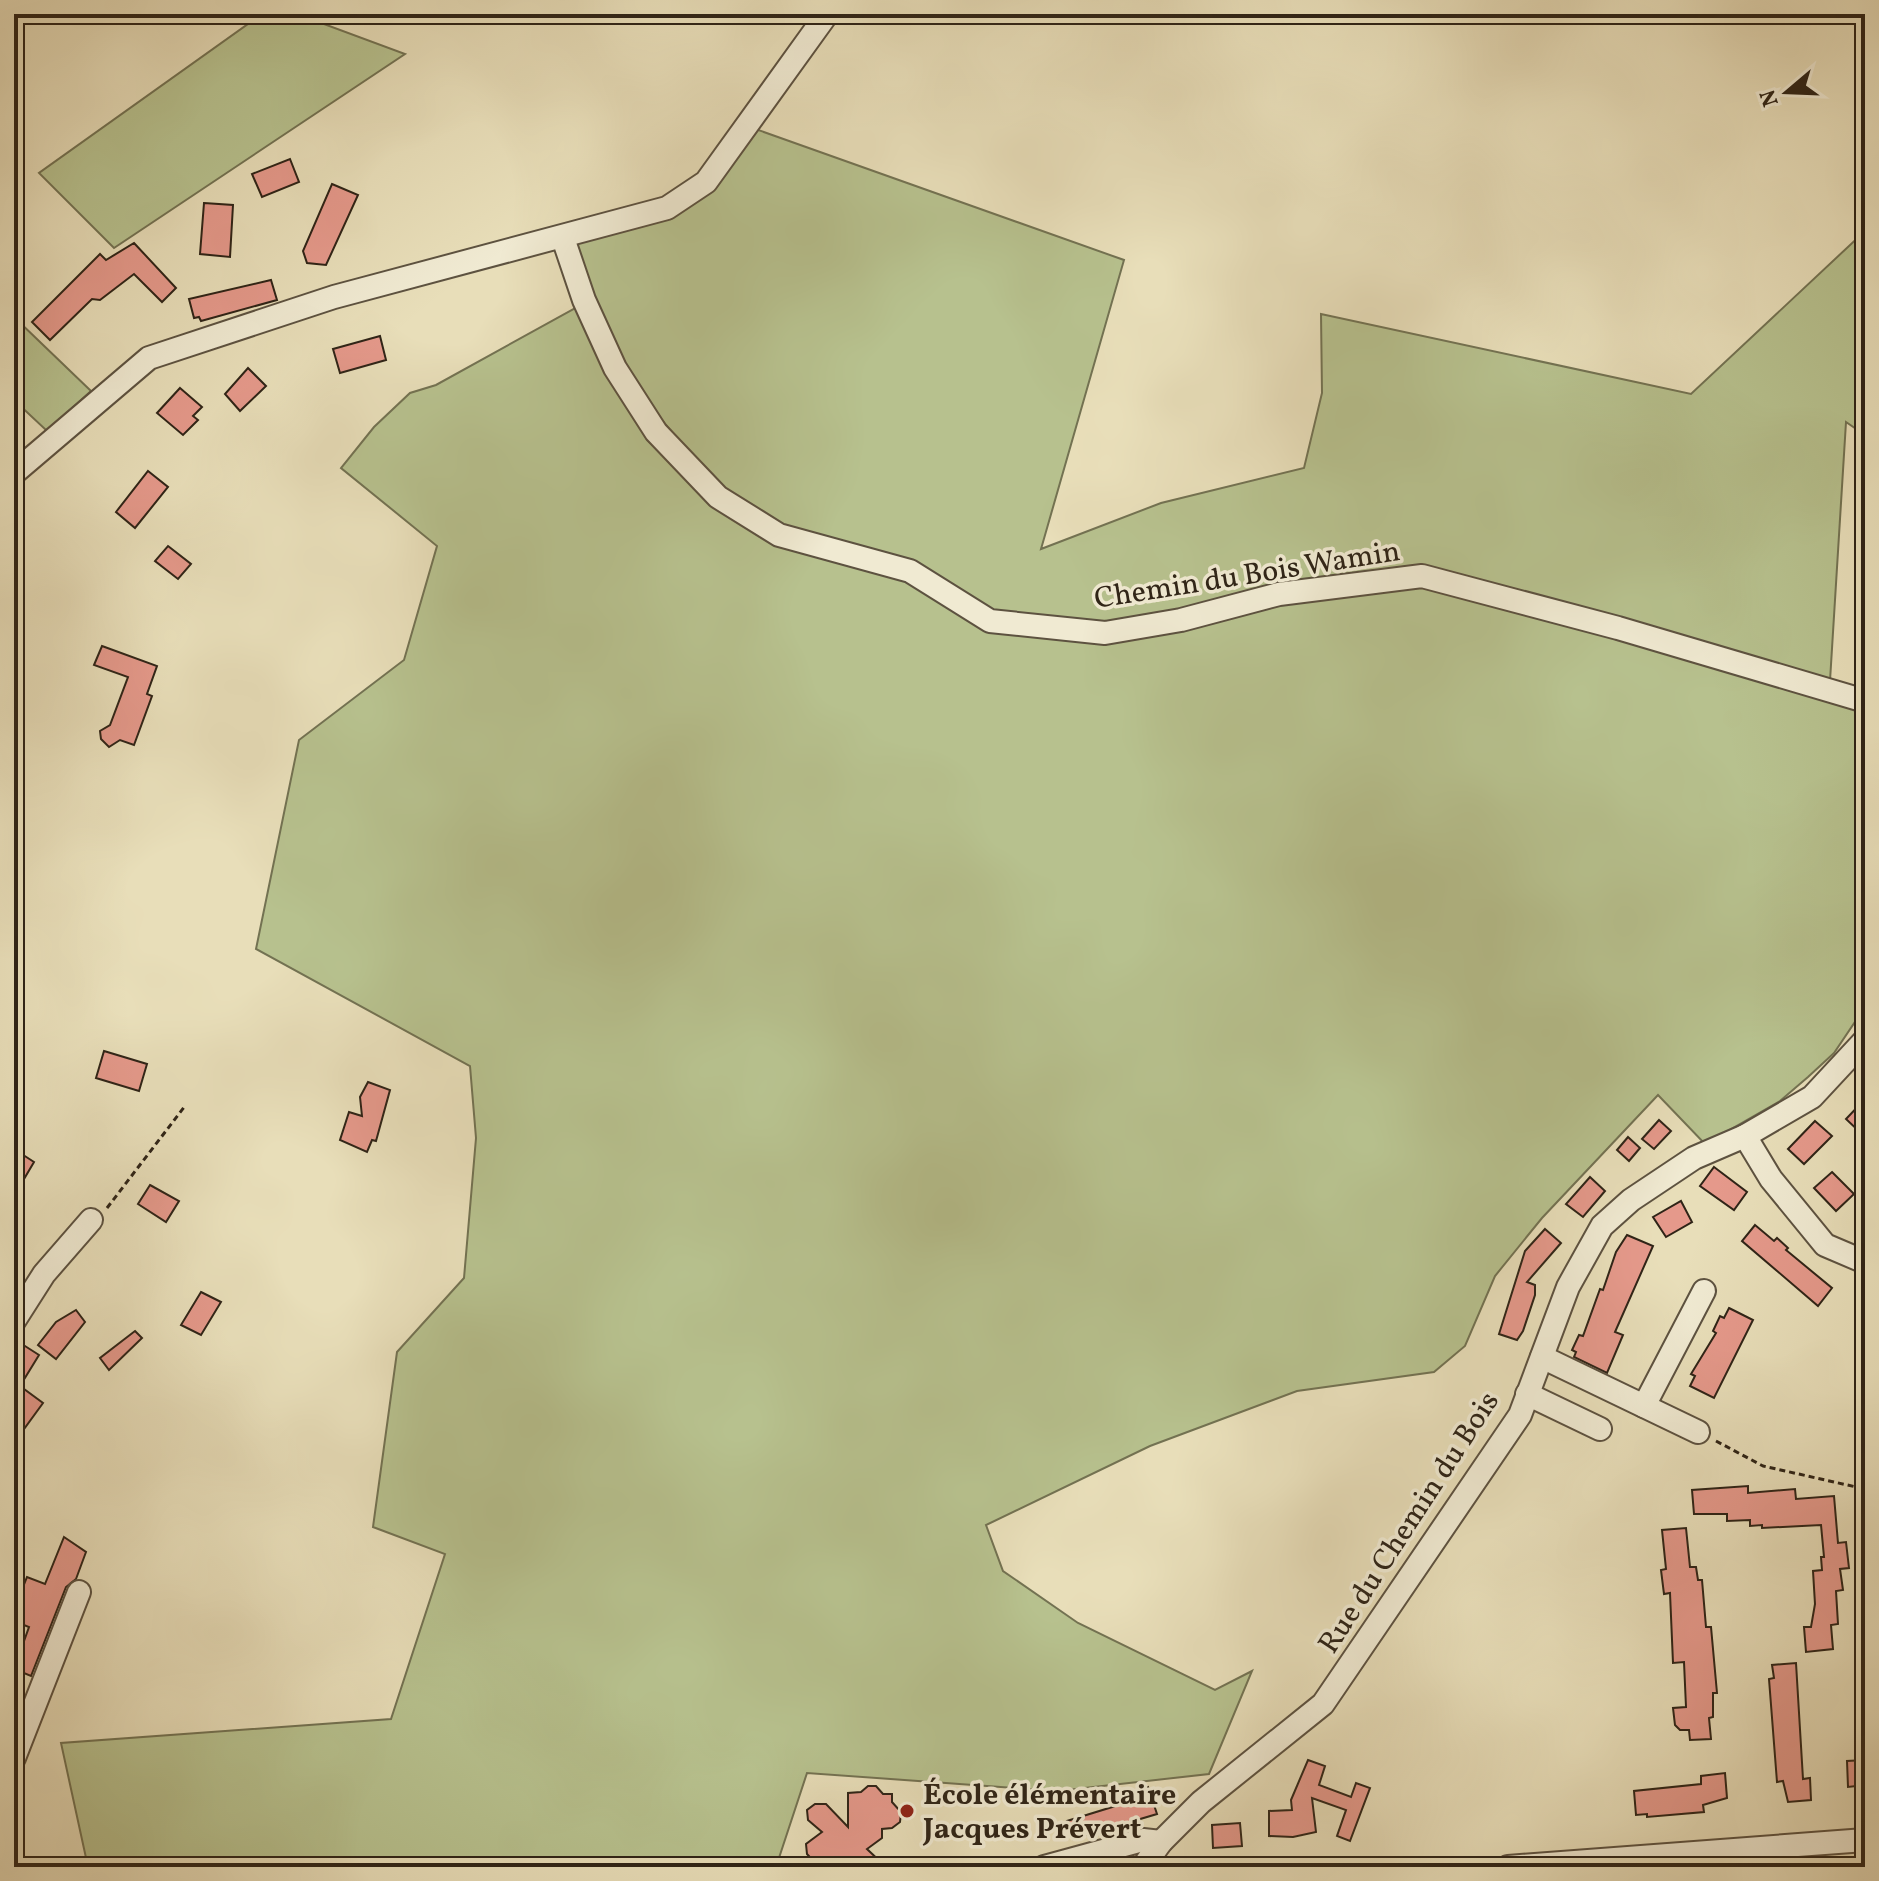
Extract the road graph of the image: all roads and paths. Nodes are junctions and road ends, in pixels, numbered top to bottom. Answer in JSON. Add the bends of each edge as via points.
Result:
{"nodes":[{"id":1,"x":827,"y":14,"type":"edge"},
{"id":2,"x":563,"y":238,"type":"junction"},
{"id":3,"x":14,"y":473,"type":"edge"},
{"id":4,"x":1865,"y":701,"type":"edge"},
{"id":5,"x":1865,"y":1040,"type":"edge"},
{"id":6,"x":185,"y":1106,"type":"dead end"},
{"id":7,"x":1745,"y":1136,"type":"junction"},
{"id":8,"x":91,"y":1220,"type":"joint"},
{"id":9,"x":1865,"y":1262,"type":"edge"},
{"id":10,"x":1704,"y":1291,"type":"dead end"},
{"id":11,"x":14,"y":1321,"type":"edge"},
{"id":12,"x":1542,"y":1357,"type":"junction"},
{"id":13,"x":1527,"y":1394,"type":"junction"},
{"id":14,"x":1644,"y":1406,"type":"junction"},
{"id":15,"x":1600,"y":1429,"type":"dead end"},
{"id":16,"x":1698,"y":1432,"type":"joint"},
{"id":17,"x":1865,"y":1489,"type":"edge"},
{"id":18,"x":79,"y":1592,"type":"dead end"},
{"id":19,"x":14,"y":1758,"type":"edge"},
{"id":20,"x":1865,"y":1840,"type":"edge"},
{"id":21,"x":1161,"y":1842,"type":"junction"},
{"id":22,"x":1044,"y":1867,"type":"edge"},
{"id":23,"x":1143,"y":1867,"type":"edge"},
{"id":24,"x":1508,"y":1867,"type":"edge"}],
"edges":[{"from":1,"to":2,"type":"street","via":[[706,182],[667,208]]},
{"from":2,"to":3,"type":"street","via":[[334,297],[149,358]]},
{"from":2,"to":4,"type":"street","name":"Chemin du Bois Wamin","via":[[615,368],[656,432],[718,497],[779,535],[910,571],[990,621],[1105,633],[1279,594],[1422,576]]},
{"from":5,"to":7,"type":"street","name":"Rue du Chemin du Bois","via":[[1812,1097]]},
{"from":6,"to":8,"type":"path","via":[[110,1206]]},
{"from":7,"to":9,"type":"street","via":[[1771,1179],[1825,1245]]},
{"from":7,"to":12,"type":"street","name":"Rue du Chemin du Bois","via":[[1694,1158],[1602,1226],[1568,1287]]},
{"from":8,"to":11,"type":"street","via":[[44,1274]]},
{"from":10,"to":14,"type":"street"},
{"from":12,"to":13,"type":"street","name":"Rue du Chemin du Bois"},
{"from":12,"to":14,"type":"street"},
{"from":13,"to":15,"type":"street"},
{"from":13,"to":21,"type":"street","name":"Rue du Chemin du Bois","via":[[1520,1415],[1323,1704],[1201,1802]]},
{"from":14,"to":16,"type":"street"},
{"from":16,"to":17,"type":"path","via":[[1763,1466]]},
{"from":18,"to":19,"type":"street"},
{"from":20,"to":24,"type":"street"},
{"from":21,"to":22,"type":"street","via":[[1143,1840]]},
{"from":21,"to":23,"type":"street","name":"Rue du Chemin du Bois"}]}
